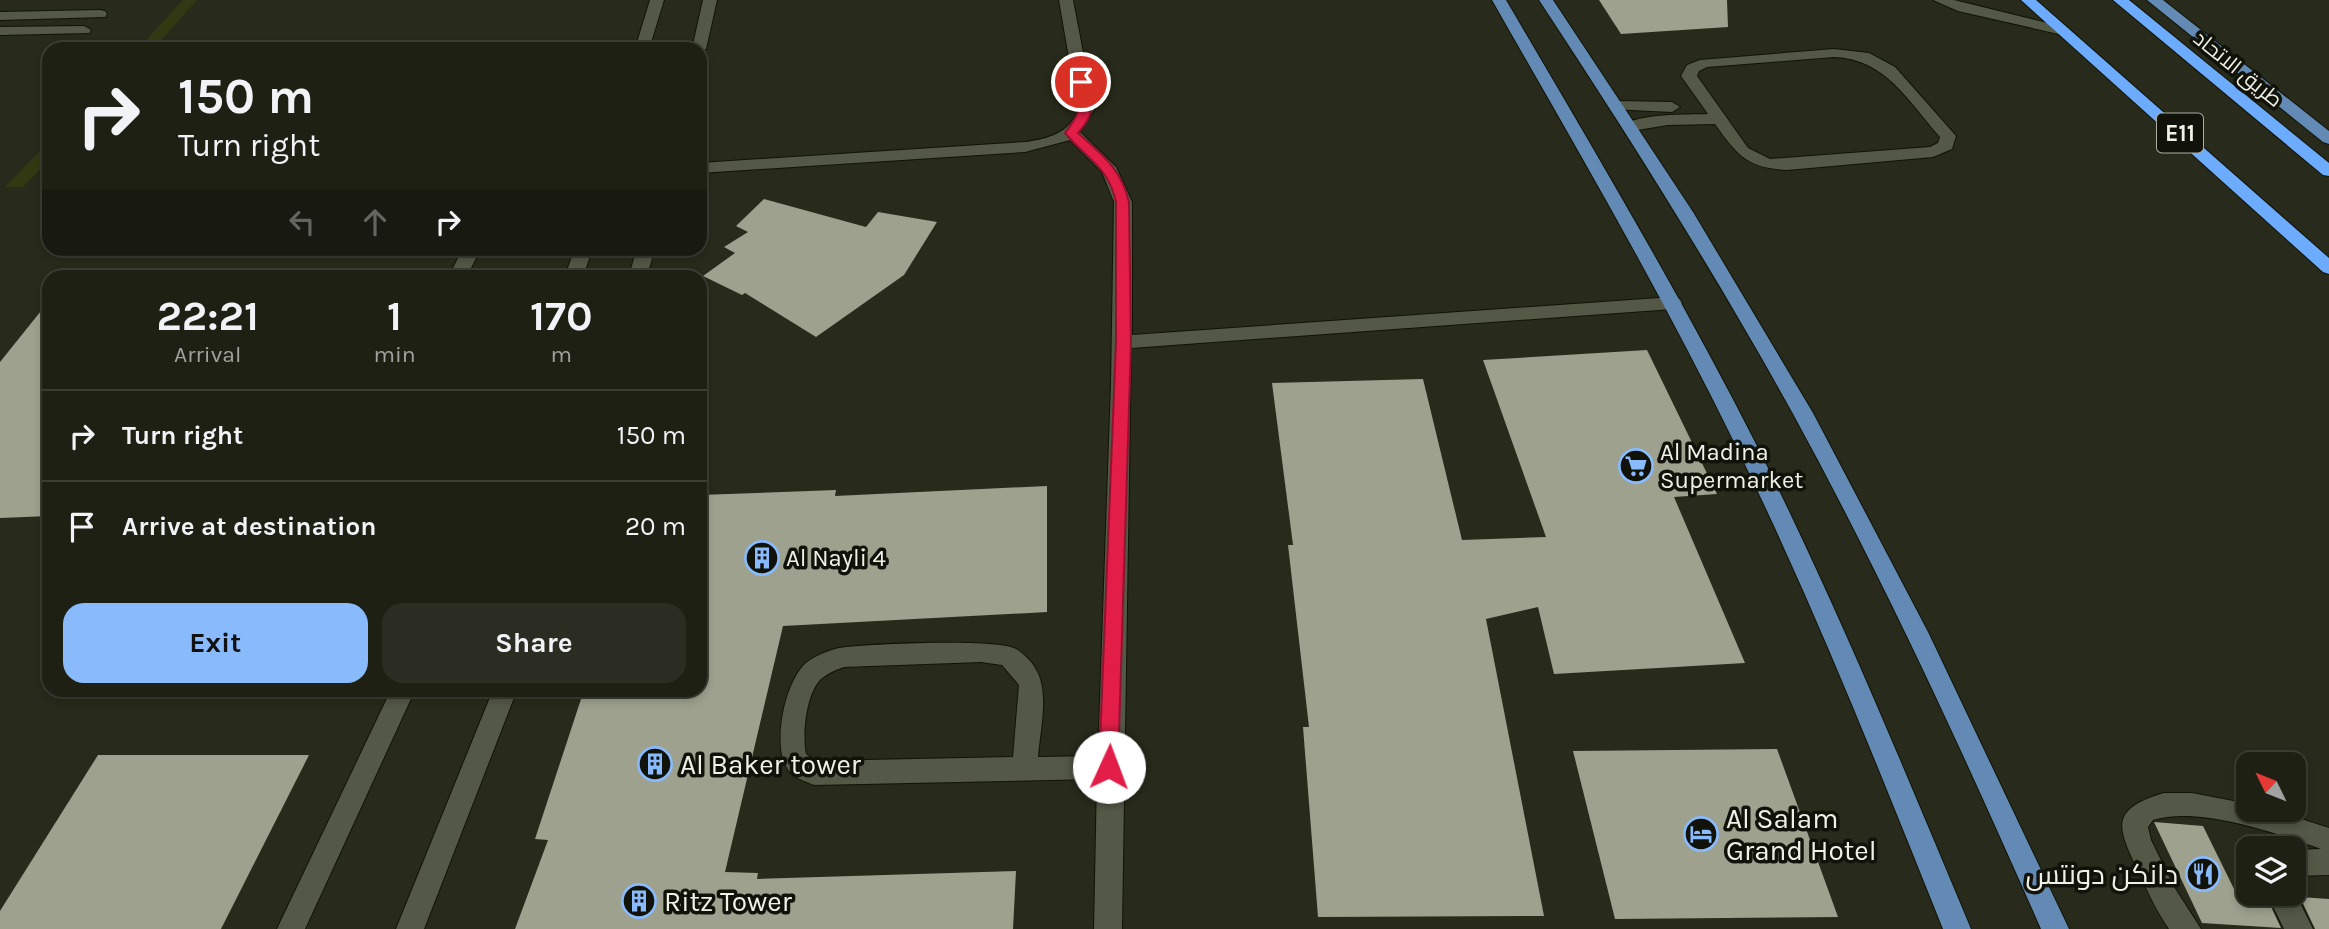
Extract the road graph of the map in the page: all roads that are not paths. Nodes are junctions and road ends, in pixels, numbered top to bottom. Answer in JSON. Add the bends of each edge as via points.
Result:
{"nodes":[{"id":1,"x":56,"y":0,"type":"edge"},
{"id":2,"x":657,"y":0,"type":"edge"},
{"id":3,"x":710,"y":0,"type":"edge"},
{"id":4,"x":1066,"y":0,"type":"edge"},
{"id":5,"x":1499,"y":0,"type":"edge"},
{"id":6,"x":1546,"y":0,"type":"edge"},
{"id":7,"x":1940,"y":0,"type":"edge"},
{"id":8,"x":2028,"y":0,"type":"edge"},
{"id":9,"x":2120,"y":0,"type":"edge"},
{"id":10,"x":2154,"y":0,"type":"edge"},
{"id":11,"x":100,"y":14,"type":"dead end"},
{"id":12,"x":0,"y":16,"type":"edge"},
{"id":13,"x":39,"y":16,"type":"junction"},
{"id":14,"x":85,"y":30,"type":"dead end"},
{"id":15,"x":0,"y":31,"type":"edge"},
{"id":16,"x":2063,"y":31,"type":"junction"},
{"id":17,"x":644,"y":42,"type":"edge"},
{"id":18,"x":701,"y":42,"type":"edge"},
{"id":19,"x":1706,"y":102,"type":"junction"},
{"id":20,"x":1617,"y":106,"type":"junction"},
{"id":21,"x":1720,"y":119,"type":"junction"},
{"id":22,"x":1631,"y":126,"type":"junction"},
{"id":23,"x":1071,"y":133,"type":"junction"},
{"id":24,"x":2329,"y":139,"type":"edge"},
{"id":25,"x":707,"y":168,"type":"edge"},
{"id":26,"x":2329,"y":171,"type":"edge"},
{"id":27,"x":2329,"y":268,"type":"edge"},
{"id":28,"x":1672,"y":303,"type":"junction"},
{"id":29,"x":1124,"y":342,"type":"junction"},
{"id":30,"x":400,"y":697,"type":"edge"},
{"id":31,"x":502,"y":697,"type":"edge"},
{"id":32,"x":1025,"y":767,"type":"junction"},
{"id":33,"x":1109,"y":767,"type":"junction"},
{"id":34,"x":2329,"y":840,"type":"edge"},
{"id":35,"x":2329,"y":862,"type":"edge"},
{"id":36,"x":2306,"y":863,"type":"edge"},
{"id":37,"x":2287,"y":906,"type":"edge"},
{"id":38,"x":291,"y":929,"type":"edge"},
{"id":39,"x":410,"y":929,"type":"edge"},
{"id":40,"x":1108,"y":929,"type":"edge"},
{"id":41,"x":1957,"y":929,"type":"edge"},
{"id":42,"x":2055,"y":929,"type":"edge"},
{"id":43,"x":2187,"y":929,"type":"edge"},
{"id":44,"x":2299,"y":929,"type":"edge"}],
"edges":[{"from":1,"to":13,"type":"street"},
{"from":2,"to":17,"type":"street"},
{"from":3,"to":18,"type":"street"},
{"from":4,"to":23,"type":"street","via":[[1086,110]]},
{"from":5,"to":28,"type":"main road"},
{"from":6,"to":20,"type":"main road"},
{"from":7,"to":16,"type":"street"},
{"from":8,"to":16,"type":"highway","number":"E11"},
{"from":9,"to":26,"type":"highway","name":"طريق الاتحاد","number":"E11"},
{"from":10,"to":24,"type":"main road"},
{"from":11,"to":13,"type":"street"},
{"from":12,"to":13,"type":"street"},
{"from":14,"to":15,"type":"street"},
{"from":16,"to":27,"type":"highway","number":"E11"},
{"from":19,"to":20,"type":"street","via":[[1656,108]]},
{"from":19,"to":21,"type":"street"},
{"from":19,"to":21,"type":"street","via":[[1689,76],[1698,65],[1858,55],[1890,70],[1949,141],[1933,152],[1778,165],[1749,156]]},
{"from":20,"to":22,"type":"main road"},
{"from":21,"to":22,"type":"street"},
{"from":22,"to":42,"type":"main road","via":[[1763,343],[1842,488]]},
{"from":23,"to":25,"type":"street","via":[[1025,147]]},
{"from":23,"to":29,"type":"street","via":[[1098,155],[1119,185]]},
{"from":28,"to":29,"type":"street"},
{"from":28,"to":41,"type":"main road","via":[[1748,449],[1814,591]]},
{"from":29,"to":33,"type":"street"},
{"from":30,"to":38,"type":"street"},
{"from":31,"to":39,"type":"street"},
{"from":32,"to":32,"type":"street","via":[[1031,684],[1018,664],[995,652],[844,657],[820,667],[800,695],[794,757],[814,773]]},
{"from":32,"to":33,"type":"street"},
{"from":33,"to":40,"type":"street"},
{"from":34,"to":43,"type":"street","via":[[2252,815],[2202,806],[2144,811],[2135,825],[2139,845],[2171,910]]},
{"from":35,"to":36,"type":"street"},
{"from":37,"to":44,"type":"street"}]}
